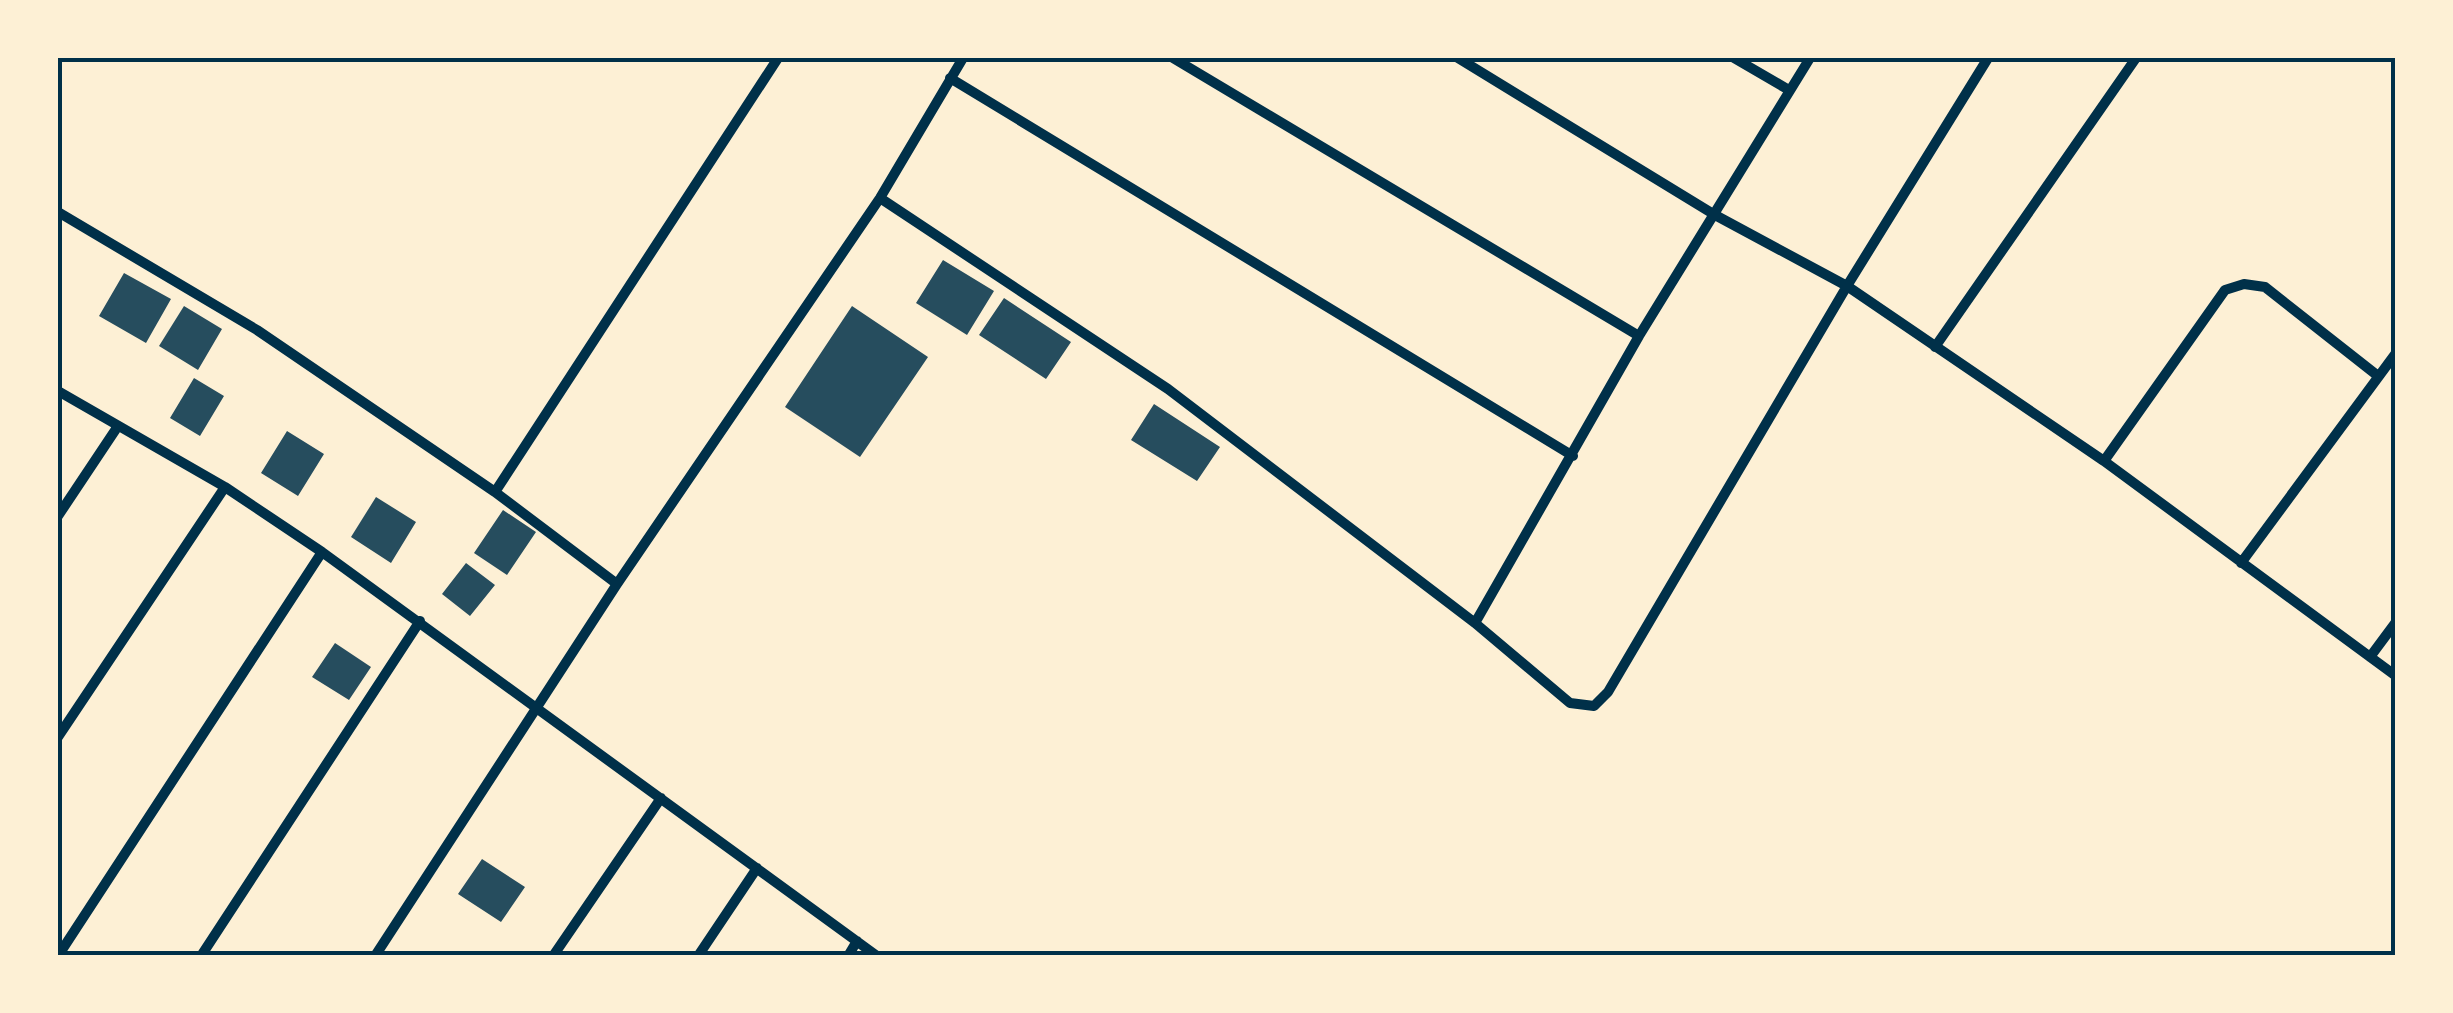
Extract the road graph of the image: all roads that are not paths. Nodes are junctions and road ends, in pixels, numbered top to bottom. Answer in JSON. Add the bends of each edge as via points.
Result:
{"nodes":[{"id":1,"x":778,"y":58,"type":"edge"},
{"id":2,"x":963,"y":58,"type":"edge"},
{"id":3,"x":1173,"y":58,"type":"edge"},
{"id":4,"x":1458,"y":58,"type":"edge"},
{"id":5,"x":1734,"y":58,"type":"edge"},
{"id":6,"x":1810,"y":58,"type":"edge"},
{"id":7,"x":1988,"y":58,"type":"edge"},
{"id":8,"x":2136,"y":58,"type":"edge"},
{"id":9,"x":950,"y":78,"type":"junction"},
{"id":10,"x":1789,"y":90,"type":"junction"},
{"id":11,"x":880,"y":198,"type":"junction"},
{"id":12,"x":58,"y":212,"type":"edge"},
{"id":13,"x":1715,"y":215,"type":"junction"},
{"id":14,"x":1847,"y":286,"type":"junction"},
{"id":15,"x":1638,"y":336,"type":"junction"},
{"id":16,"x":1935,"y":347,"type":"junction"},
{"id":17,"x":2396,"y":353,"type":"edge"},
{"id":18,"x":2378,"y":376,"type":"junction"},
{"id":19,"x":58,"y":391,"type":"edge"},
{"id":20,"x":118,"y":426,"type":"junction"},
{"id":21,"x":1573,"y":456,"type":"junction"},
{"id":22,"x":2104,"y":462,"type":"junction"},
{"id":23,"x":225,"y":487,"type":"junction"},
{"id":24,"x":494,"y":492,"type":"junction"},
{"id":25,"x":58,"y":516,"type":"edge"},
{"id":26,"x":322,"y":552,"type":"junction"},
{"id":27,"x":2241,"y":563,"type":"junction"},
{"id":28,"x":617,"y":584,"type":"junction"},
{"id":29,"x":420,"y":621,"type":"junction"},
{"id":30,"x":2396,"y":622,"type":"edge"},
{"id":31,"x":1475,"y":623,"type":"junction"},
{"id":32,"x":2370,"y":657,"type":"junction"},
{"id":33,"x":2396,"y":676,"type":"edge"},
{"id":34,"x":538,"y":707,"type":"junction"},
{"id":35,"x":58,"y":737,"type":"edge"},
{"id":36,"x":661,"y":798,"type":"junction"},
{"id":37,"x":757,"y":868,"type":"junction"},
{"id":38,"x":858,"y":941,"type":"junction"},
{"id":39,"x":58,"y":956,"type":"edge"},
{"id":40,"x":201,"y":956,"type":"edge"},
{"id":41,"x":375,"y":956,"type":"edge"},
{"id":42,"x":553,"y":956,"type":"edge"},
{"id":43,"x":698,"y":956,"type":"edge"},
{"id":44,"x":848,"y":956,"type":"edge"},
{"id":45,"x":877,"y":956,"type":"edge"}],
"edges":[{"from":1,"to":24,"type":"street"},
{"from":2,"to":9,"type":"street"},
{"from":3,"to":15,"type":"street"},
{"from":4,"to":13,"type":"street"},
{"from":5,"to":10,"type":"street"},
{"from":6,"to":10,"type":"street"},
{"from":7,"to":14,"type":"street"},
{"from":8,"to":16,"type":"street"},
{"from":9,"to":11,"type":"street"},
{"from":9,"to":21,"type":"street"},
{"from":10,"to":13,"type":"street"},
{"from":11,"to":28,"type":"street"},
{"from":11,"to":31,"type":"street","via":[[1168,389]]},
{"from":12,"to":24,"type":"street","via":[[257,330]]},
{"from":13,"to":14,"type":"street"},
{"from":13,"to":15,"type":"street"},
{"from":14,"to":16,"type":"street"},
{"from":14,"to":31,"type":"street","via":[[1594,706],[1570,702]]},
{"from":15,"to":21,"type":"street"},
{"from":16,"to":22,"type":"street"},
{"from":17,"to":18,"type":"street"},
{"from":18,"to":22,"type":"street","via":[[2265,287],[2234,286]]},
{"from":18,"to":27,"type":"street"},
{"from":19,"to":20,"type":"street"},
{"from":20,"to":23,"type":"street"},
{"from":20,"to":25,"type":"street"},
{"from":21,"to":31,"type":"street"},
{"from":22,"to":27,"type":"street"},
{"from":23,"to":26,"type":"street"},
{"from":23,"to":35,"type":"street"},
{"from":24,"to":28,"type":"street"},
{"from":26,"to":29,"type":"street"},
{"from":26,"to":39,"type":"street"},
{"from":27,"to":32,"type":"street"},
{"from":28,"to":34,"type":"street"},
{"from":29,"to":34,"type":"street"},
{"from":29,"to":40,"type":"street"},
{"from":30,"to":32,"type":"street"},
{"from":32,"to":33,"type":"street"},
{"from":34,"to":36,"type":"street"},
{"from":34,"to":41,"type":"street"},
{"from":36,"to":37,"type":"street"},
{"from":36,"to":42,"type":"street"},
{"from":37,"to":38,"type":"street"},
{"from":37,"to":43,"type":"street"},
{"from":38,"to":44,"type":"street"},
{"from":38,"to":45,"type":"street"}]}
